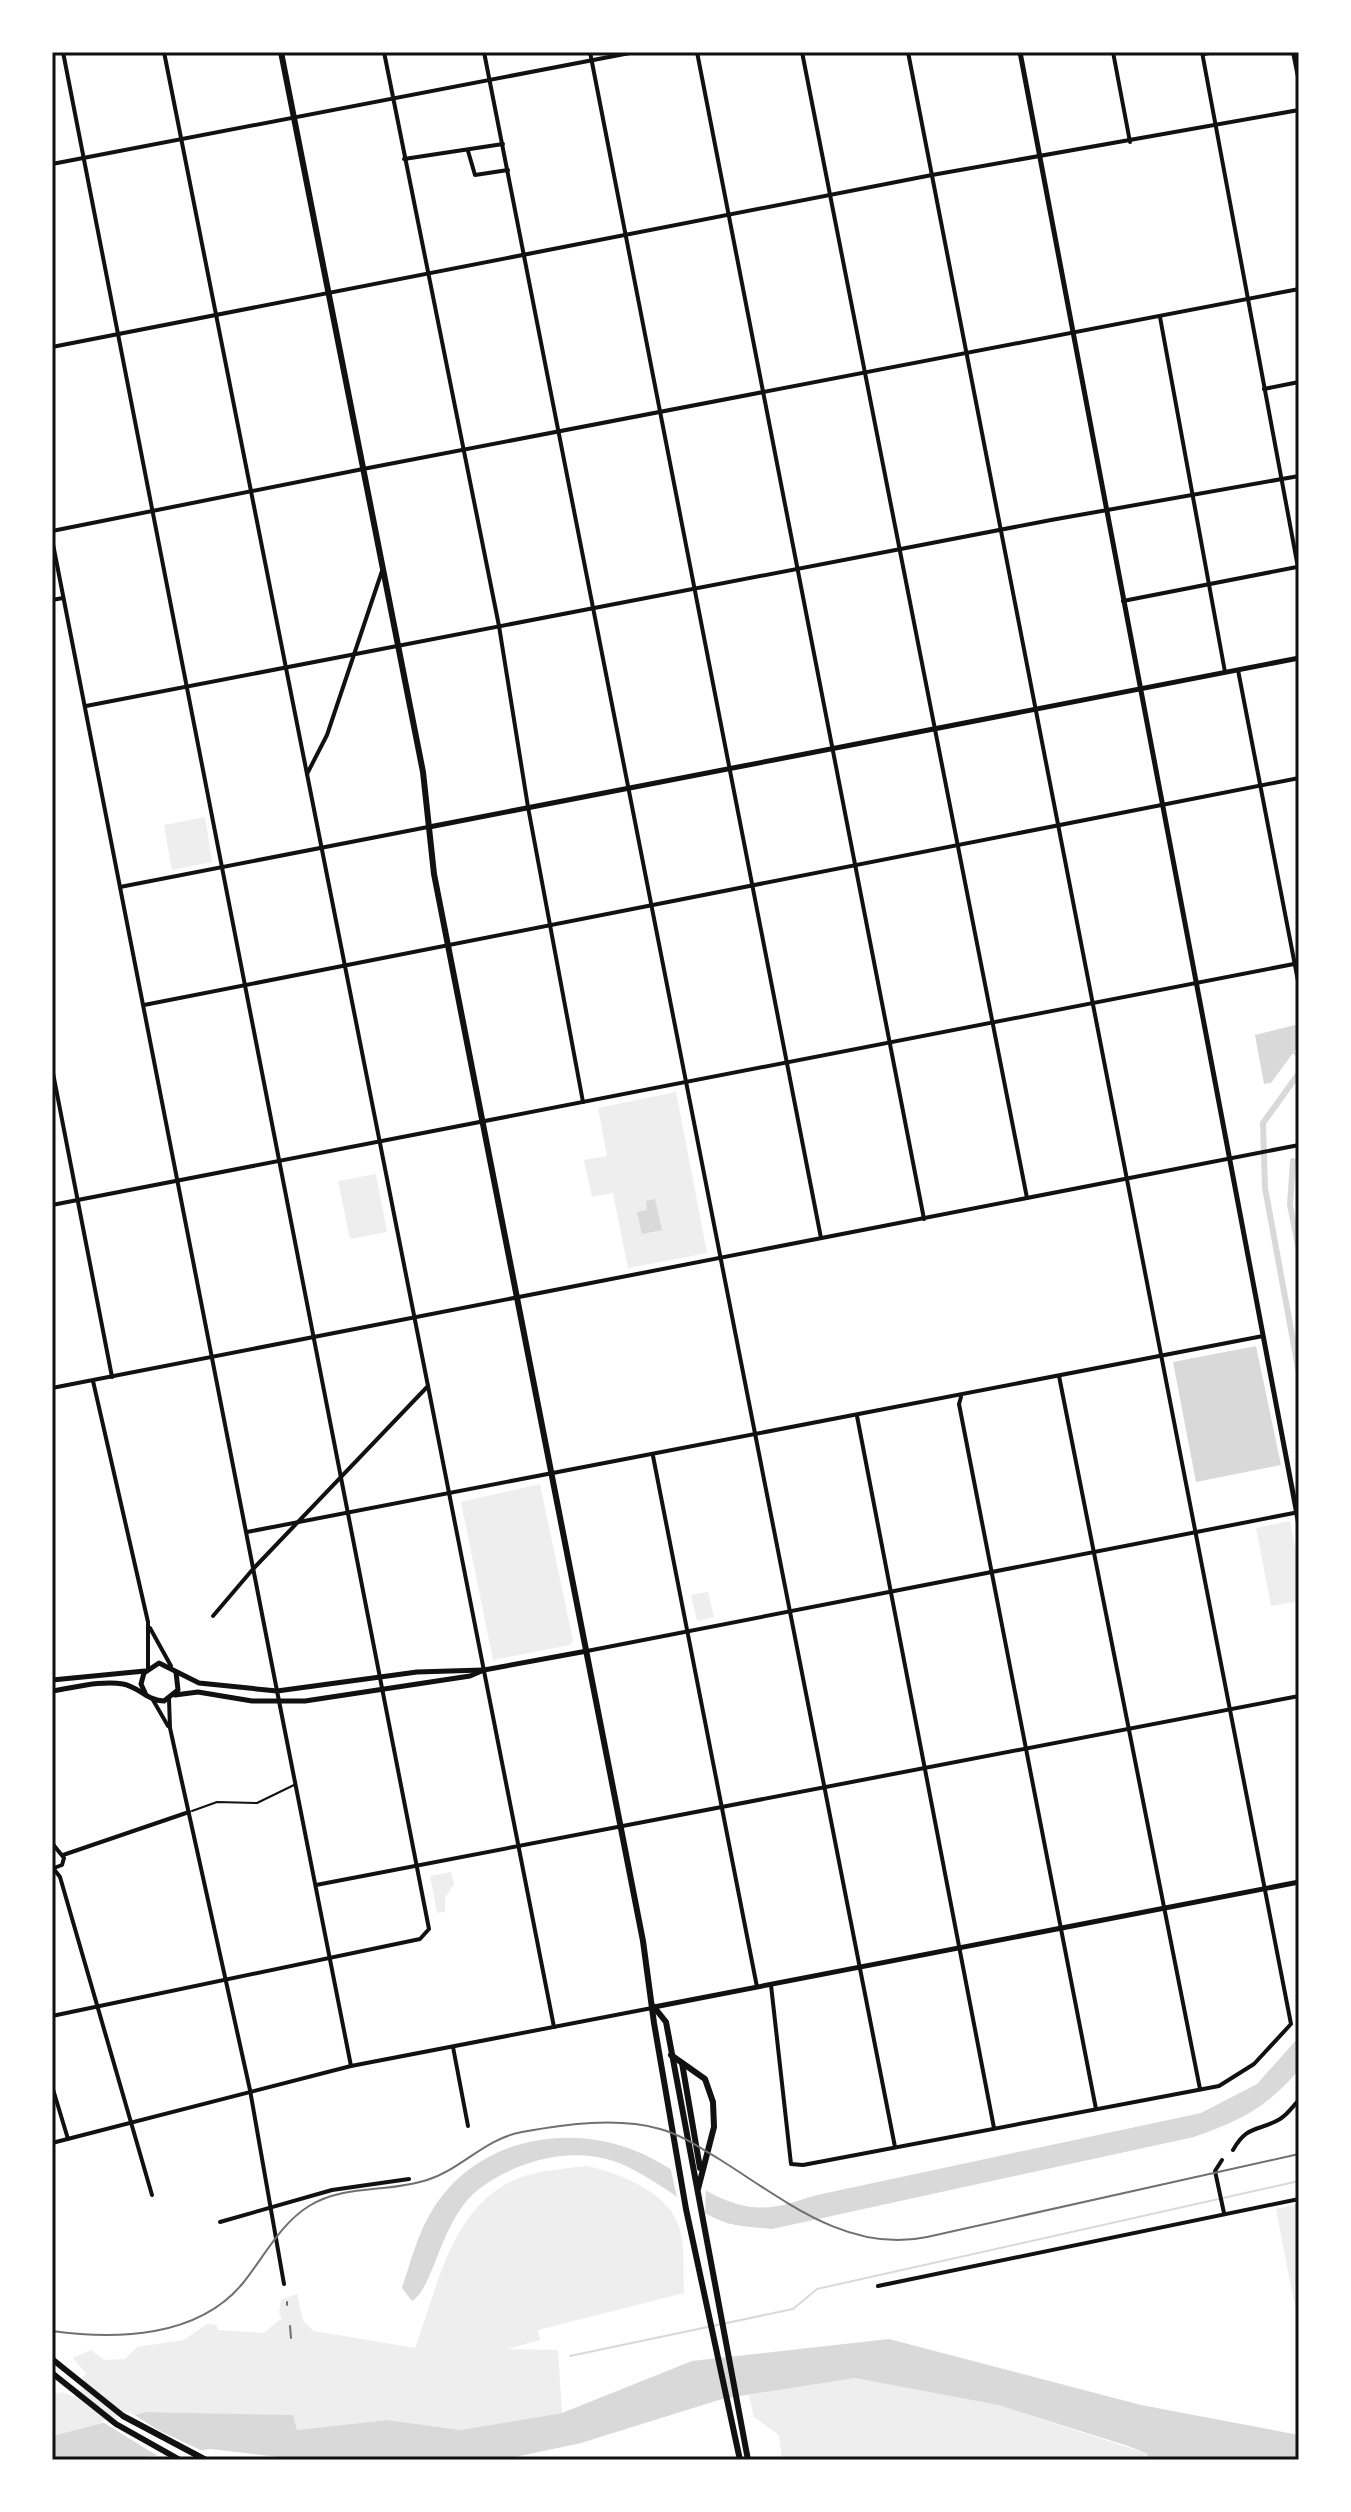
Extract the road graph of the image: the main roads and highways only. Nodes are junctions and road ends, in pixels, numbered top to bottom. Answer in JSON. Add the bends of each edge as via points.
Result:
{"nodes":[{"id":1,"x":281,"y":52,"type":"edge"},
{"id":2,"x":1020,"y":52,"type":"edge"},
{"id":3,"x":1299,"y":658,"type":"edge"},
{"id":4,"x":1139,"y":688,"type":"junction"},
{"id":5,"x":429,"y":827,"type":"junction"},
{"id":6,"x":1298,"y":1512,"type":"edge"},
{"id":7,"x":1299,"y":1525,"type":"edge"},
{"id":8,"x":587,"y":1651,"type":"junction"},
{"id":9,"x":173,"y":1668,"type":"junction"},
{"id":10,"x":147,"y":1669,"type":"junction"},
{"id":11,"x":484,"y":1670,"type":"junction"},
{"id":12,"x":52,"y":1680,"type":"edge"},
{"id":13,"x":52,"y":1691,"type":"edge"},
{"id":14,"x":146,"y":1695,"type":"junction"},
{"id":15,"x":175,"y":1695,"type":"junction"},
{"id":16,"x":1299,"y":1882,"type":"edge"},
{"id":17,"x":654,"y":2007,"type":"junction"},
{"id":18,"x":671,"y":2055,"type":"junction"},
{"id":19,"x":682,"y":2063,"type":"junction"},
{"id":20,"x":701,"y":2172,"type":"junction"},
{"id":21,"x":696,"y":2182,"type":"junction"},
{"id":22,"x":52,"y":2359,"type":"edge"},
{"id":23,"x":52,"y":2373,"type":"edge"},
{"id":24,"x":180,"y":2460,"type":"edge"},
{"id":25,"x":206,"y":2460,"type":"edge"},
{"id":26,"x":740,"y":2460,"type":"edge"},
{"id":27,"x":748,"y":2460,"type":"edge"}],
"edges":[{"from":1,"to":5,"type":"main road","via":[[423,772]]},
{"from":2,"to":4,"type":"main road"},
{"from":3,"to":4,"type":"main road"},
{"from":4,"to":5,"type":"main road"},
{"from":4,"to":6,"type":"main road"},
{"from":5,"to":8,"type":"main road"},
{"from":6,"to":7,"type":"main road"},
{"from":8,"to":11,"type":"main road"},
{"from":8,"to":17,"type":"main road"},
{"from":9,"to":10,"type":"main road","via":[[159,1663]]},
{"from":9,"to":11,"type":"main road","via":[[199,1683],[277,1691],[417,1672]]},
{"from":9,"to":15,"type":"main road","via":[[179,1685]]},
{"from":10,"to":12,"type":"main road"},
{"from":10,"to":14,"type":"main road","via":[[141,1684]]},
{"from":11,"to":15,"type":"main road","via":[[325,1700]]},
{"from":13,"to":14,"type":"main road","via":[[116,1683]]},
{"from":14,"to":15,"type":"main road","via":[[153,1700]]},
{"from":16,"to":17,"type":"main road"},
{"from":17,"to":18,"type":"main road","via":[[666,2022]]},
{"from":17,"to":26,"type":"main road","via":[[686,2209]]},
{"from":18,"to":19,"type":"main road"},
{"from":18,"to":21,"type":"main road"},
{"from":19,"to":20,"type":"main road"},
{"from":19,"to":20,"type":"main road","via":[[705,2079],[713,2102],[714,2127]]},
{"from":20,"to":21,"type":"main road"},
{"from":21,"to":27,"type":"main road"},
{"from":22,"to":25,"type":"main road","via":[[101,2401]]},
{"from":23,"to":24,"type":"main road","via":[[94,2409]]}]}
